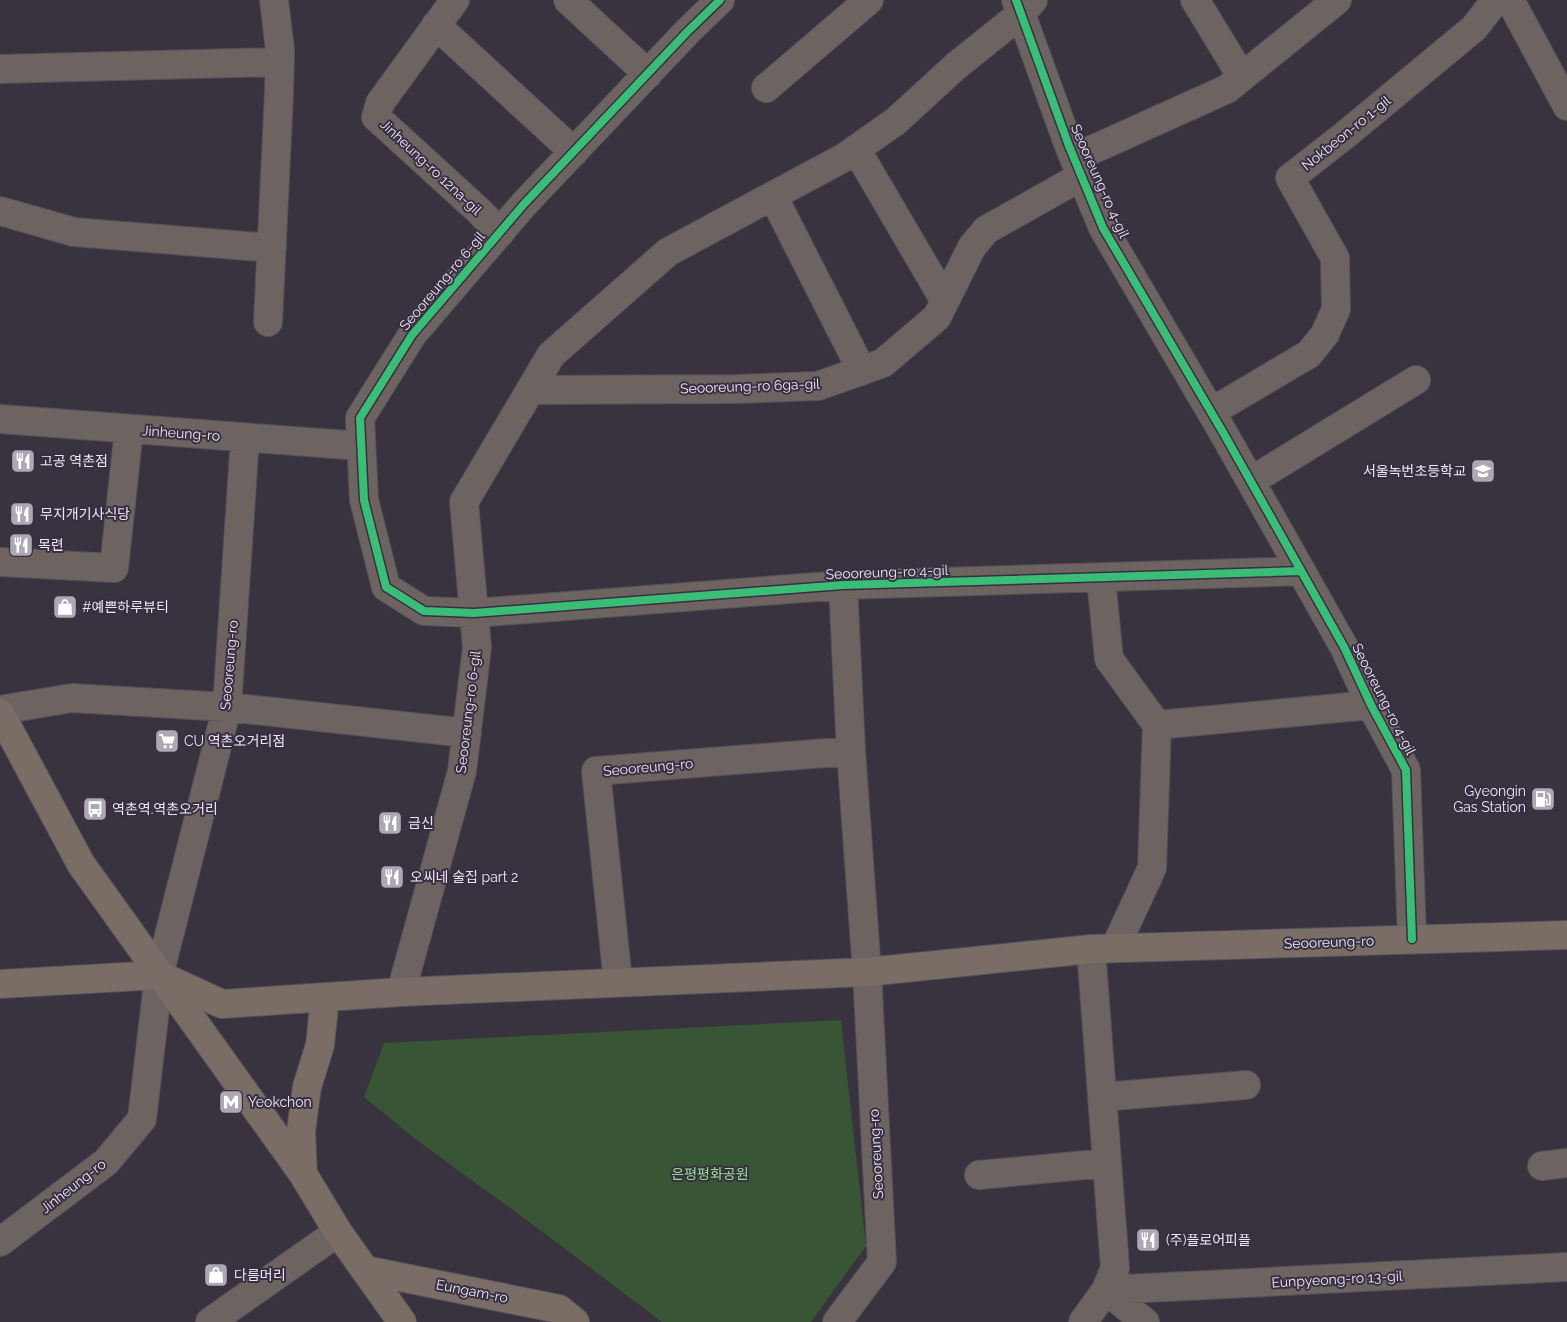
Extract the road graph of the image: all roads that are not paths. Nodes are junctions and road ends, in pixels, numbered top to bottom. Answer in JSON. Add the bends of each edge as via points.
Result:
{"nodes":[{"id":1,"x":274,"y":0,"type":"edge"},
{"id":2,"x":455,"y":0,"type":"edge"},
{"id":3,"x":568,"y":0,"type":"edge"},
{"id":4,"x":869,"y":0,"type":"edge"},
{"id":5,"x":1195,"y":0,"type":"edge"},
{"id":6,"x":1337,"y":0,"type":"edge"},
{"id":7,"x":1496,"y":0,"type":"edge"},
{"id":8,"x":1510,"y":0,"type":"edge"},
{"id":9,"x":716,"y":1,"type":"edge"},
{"id":10,"x":1023,"y":5,"type":"edge"},
{"id":11,"x":436,"y":24,"type":"junction"},
{"id":12,"x":280,"y":62,"type":"junction"},
{"id":13,"x":0,"y":69,"type":"edge"},
{"id":14,"x":648,"y":74,"type":"junction"},
{"id":15,"x":1242,"y":77,"type":"junction"},
{"id":16,"x":766,"y":88,"type":"dead end"},
{"id":17,"x":1567,"y":106,"type":"edge"},
{"id":18,"x":856,"y":149,"type":"junction"},
{"id":19,"x":574,"y":152,"type":"junction"},
{"id":20,"x":1078,"y":167,"type":"junction"},
{"id":21,"x":773,"y":196,"type":"junction"},
{"id":22,"x":0,"y":210,"type":"edge"},
{"id":23,"x":500,"y":232,"type":"junction"},
{"id":24,"x":272,"y":248,"type":"junction"},
{"id":25,"x":945,"y":301,"type":"junction"},
{"id":26,"x":268,"y":322,"type":"dead end"},
{"id":27,"x":862,"y":371,"type":"junction"},
{"id":28,"x":1416,"y":380,"type":"dead end"},
{"id":29,"x":530,"y":390,"type":"junction"},
{"id":30,"x":1212,"y":412,"type":"junction"},
{"id":31,"x":0,"y":419,"type":"edge"},
{"id":32,"x":129,"y":429,"type":"junction"},
{"id":33,"x":245,"y":438,"type":"junction"},
{"id":34,"x":362,"y":446,"type":"junction"},
{"id":35,"x":1251,"y":481,"type":"junction"},
{"id":36,"x":0,"y":562,"type":"edge"},
{"id":37,"x":1301,"y":571,"type":"junction"},
{"id":38,"x":1101,"y":578,"type":"junction"},
{"id":39,"x":843,"y":585,"type":"junction"},
{"id":40,"x":474,"y":613,"type":"junction"},
{"id":41,"x":1372,"y":705,"type":"junction"},
{"id":42,"x":228,"y":707,"type":"junction"},
{"id":43,"x":0,"y":711,"type":"edge"},
{"id":44,"x":1157,"y":725,"type":"junction"},
{"id":45,"x":467,"y":733,"type":"junction"},
{"id":46,"x":851,"y":751,"type":"junction"},
{"id":47,"x":1567,"y":935,"type":"edge"},
{"id":48,"x":1412,"y":940,"type":"junction"},
{"id":49,"x":1103,"y":948,"type":"junction"},
{"id":50,"x":867,"y":972,"type":"junction"},
{"id":51,"x":159,"y":974,"type":"junction"},
{"id":52,"x":618,"y":982,"type":"junction"},
{"id":53,"x":0,"y":984,"type":"edge"},
{"id":54,"x":401,"y":992,"type":"junction"},
{"id":55,"x":325,"y":997,"type":"junction"},
{"id":56,"x":1246,"y":1085,"type":"dead end"},
{"id":57,"x":1102,"y":1097,"type":"junction"},
{"id":58,"x":1107,"y":1163,"type":"junction"},
{"id":59,"x":303,"y":1174,"type":"junction"},
{"id":60,"x":979,"y":1175,"type":"dead end"},
{"id":61,"x":338,"y":1232,"type":"junction"},
{"id":62,"x":0,"y":1242,"type":"edge"},
{"id":63,"x":1567,"y":1267,"type":"edge"},
{"id":64,"x":366,"y":1270,"type":"junction"},
{"id":65,"x":1106,"y":1290,"type":"junction"},
{"id":66,"x":210,"y":1322,"type":"edge"},
{"id":67,"x":402,"y":1322,"type":"edge"},
{"id":68,"x":575,"y":1322,"type":"edge"},
{"id":69,"x":836,"y":1322,"type":"edge"},
{"id":70,"x":1083,"y":1322,"type":"edge"},
{"id":71,"x":1145,"y":1322,"type":"edge"}],
"edges":[{"from":1,"to":12,"type":"street"},
{"from":2,"to":11,"type":"street","name":"Jinheung-ro 12na-gil"},
{"from":3,"to":14,"type":"street"},
{"from":4,"to":16,"type":"street"},
{"from":5,"to":15,"type":"street"},
{"from":6,"to":15,"type":"street","name":"Seooreung-ro 4-gil"},
{"from":7,"to":30,"type":"street","name":"Nokbeon-ro 1-gil","via":[[1474,28],[1290,178],[1334,258],[1336,309],[1325,334],[1309,354]]},
{"from":8,"to":17,"type":"street"},
{"from":9,"to":14,"type":"street","name":"Seooreung-ro 6-gil"},
{"from":10,"to":18,"type":"street","via":[[896,121]]},
{"from":10,"to":20,"type":"street","name":"Seooreung-ro 4-gil"},
{"from":11,"to":19,"type":"street"},
{"from":11,"to":23,"type":"street","name":"Jinheung-ro 12na-gil","via":[[380,103],[376,117]]},
{"from":12,"to":13,"type":"street"},
{"from":12,"to":24,"type":"street"},
{"from":14,"to":19,"type":"street","name":"Seooreung-ro 6-gil"},
{"from":15,"to":20,"type":"street","name":"Seooreung-ro 4-gil","via":[[1227,89]]},
{"from":18,"to":21,"type":"street"},
{"from":18,"to":25,"type":"street"},
{"from":19,"to":23,"type":"street","name":"Seooreung-ro 6-gil"},
{"from":20,"to":25,"type":"street","name":"Seooreung-ro 6ga-gil","via":[[986,230],[972,247]]},
{"from":20,"to":30,"type":"street","name":"Seooreung-ro 4-gil","via":[[1103,228]]},
{"from":21,"to":27,"type":"street"},
{"from":21,"to":29,"type":"street","via":[[668,252],[551,355]]},
{"from":22,"to":24,"type":"street","via":[[74,232]]},
{"from":23,"to":34,"type":"street","name":"Seooreung-ro 6-gil","via":[[412,335],[360,418]]},
{"from":24,"to":26,"type":"street"},
{"from":25,"to":27,"type":"street","name":"Seooreung-ro 6ga-gil","via":[[937,317],[883,363]]},
{"from":27,"to":29,"type":"street","name":"Seooreung-ro 6ga-gil","via":[[818,386]]},
{"from":28,"to":35,"type":"street"},
{"from":29,"to":40,"type":"street","via":[[464,502]]},
{"from":30,"to":35,"type":"street","name":"Seooreung-ro 4-gil"},
{"from":31,"to":32,"type":"street","name":"Jinheung-ro"},
{"from":32,"to":33,"type":"street","name":"Jinheung-ro"},
{"from":32,"to":36,"type":"street","via":[[114,568]]},
{"from":33,"to":34,"type":"street","name":"Jinheung-ro"},
{"from":33,"to":42,"type":"street","name":"Seooreung-ro"},
{"from":34,"to":40,"type":"street","name":"Seooreung-ro 6-gil","via":[[364,500],[386,587],[424,611]]},
{"from":35,"to":37,"type":"street","name":"Seooreung-ro 4-gil"},
{"from":37,"to":38,"type":"street","name":"Seooreung-ro 4-gil"},
{"from":37,"to":41,"type":"street","name":"Seooreung-ro 4-gil"},
{"from":38,"to":39,"type":"street","name":"Seooreung-ro 4-gil"},
{"from":38,"to":44,"type":"street","via":[[1109,659]]},
{"from":39,"to":40,"type":"street","name":"Seooreung-ro 4-gil"},
{"from":39,"to":46,"type":"street","name":"Seooreung-ro"},
{"from":40,"to":45,"type":"street","name":"Seooreung-ro 6-gil","via":[[477,647]]},
{"from":41,"to":44,"type":"street","name":"Seooreung-ro 4-gil"},
{"from":41,"to":48,"type":"street","name":"Seooreung-ro 4-gil","via":[[1406,770]]},
{"from":42,"to":43,"type":"street","via":[[72,698]]},
{"from":42,"to":45,"type":"street"},
{"from":42,"to":51,"type":"street","name":"Seooreung-ro"},
{"from":43,"to":51,"type":"main road","via":[[81,864]]},
{"from":44,"to":49,"type":"street","via":[[1152,868]]},
{"from":45,"to":54,"type":"street","name":"Seooreung-ro 6-gil","via":[[462,771]]},
{"from":46,"to":50,"type":"street","name":"Seooreung-ro"},
{"from":46,"to":52,"type":"street","name":"Seooreung-ro","via":[[596,771]]},
{"from":47,"to":48,"type":"main road","name":"Seooreung-ro"},
{"from":48,"to":49,"type":"main road","name":"Seooreung-ro"},
{"from":49,"to":50,"type":"main road","name":"Seooreung-ro"},
{"from":49,"to":57,"type":"street"},
{"from":50,"to":52,"type":"main road","name":"Seooreung-ro"},
{"from":50,"to":69,"type":"street","name":"Seooreung-ro","via":[[882,1262]]},
{"from":51,"to":53,"type":"main road","name":"Seooreung-ro"},
{"from":51,"to":55,"type":"main road","name":"Seooreung-ro","via":[[222,1004]]},
{"from":51,"to":59,"type":"main road"},
{"from":51,"to":62,"type":"street","name":"Jinheung-ro","via":[[142,1119],[106,1162]]},
{"from":52,"to":54,"type":"main road","name":"Seooreung-ro"},
{"from":54,"to":55,"type":"main road","name":"Seooreung-ro"},
{"from":55,"to":59,"type":"main road","via":[[320,1045],[307,1087],[301,1130]]},
{"from":56,"to":57,"type":"street"},
{"from":57,"to":58,"type":"street"},
{"from":58,"to":60,"type":"street"},
{"from":58,"to":65,"type":"street","via":[[1115,1268]]},
{"from":59,"to":61,"type":"main road"},
{"from":61,"to":64,"type":"main road"},
{"from":61,"to":66,"type":"street"},
{"from":63,"to":65,"type":"street","name":"Eunpyeong-ro 13-gil"},
{"from":64,"to":67,"type":"main road"},
{"from":64,"to":68,"type":"main road","name":"Eungam-ro","via":[[559,1309]]},
{"from":65,"to":70,"type":"street"},
{"from":65,"to":71,"type":"street"}]}
